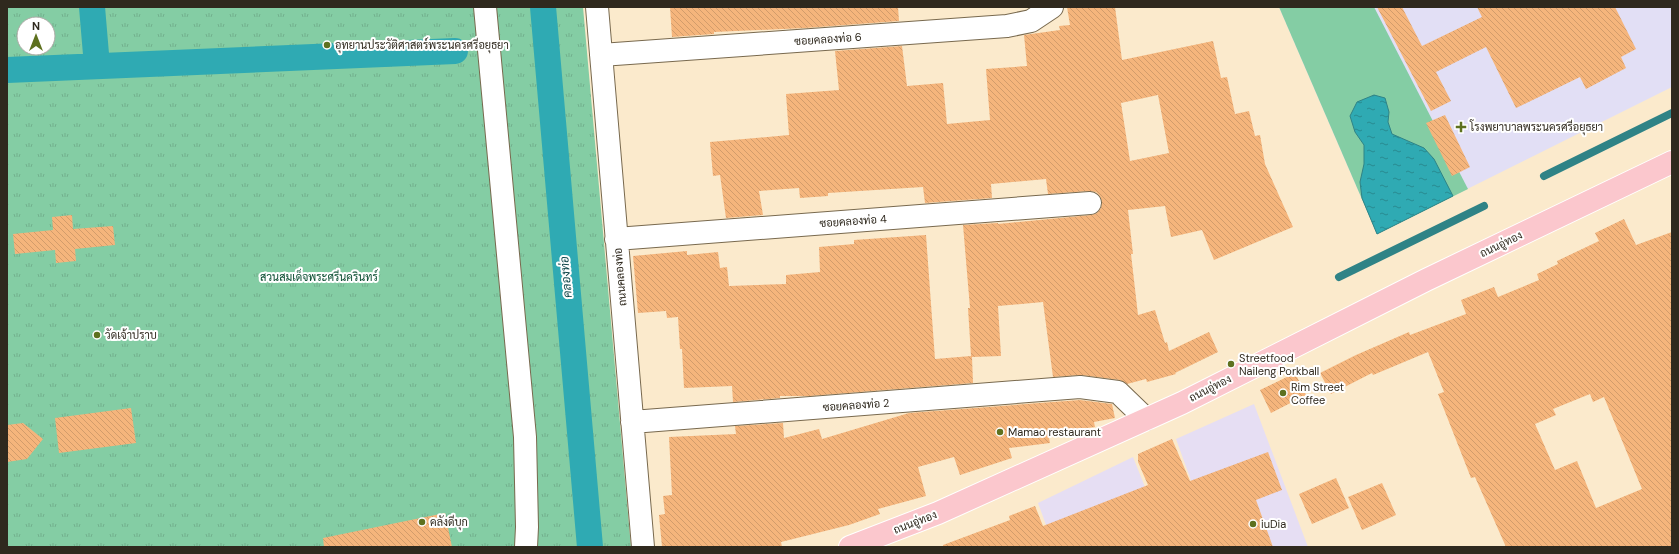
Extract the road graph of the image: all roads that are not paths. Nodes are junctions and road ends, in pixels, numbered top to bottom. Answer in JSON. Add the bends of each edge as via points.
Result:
{"nodes":[{"id":1,"x":485,"y":7,"type":"edge"},
{"id":2,"x":597,"y":7,"type":"edge"},
{"id":3,"x":1052,"y":7,"type":"edge"},
{"id":4,"x":601,"y":55,"type":"junction"},
{"id":5,"x":1672,"y":162,"type":"edge"},
{"id":6,"x":1090,"y":202,"type":"dead end"},
{"id":7,"x":616,"y":239,"type":"junction"},
{"id":8,"x":1146,"y":419,"type":"junction"},
{"id":9,"x":632,"y":422,"type":"junction"},
{"id":10,"x":526,"y":547,"type":"edge"},
{"id":11,"x":643,"y":547,"type":"edge"},
{"id":12,"x":850,"y":547,"type":"edge"}],
"edges":[{"from":1,"to":10,"type":"street","via":[[525,437],[528,527]]},
{"from":2,"to":4,"type":"street","name":"ถนนคลองท่อ"},
{"from":3,"to":4,"type":"street","name":"ซอยคลองท่อ 6","via":[[1031,21],[1007,26]]},
{"from":4,"to":7,"type":"street","name":"ถนนคลองท่อ"},
{"from":5,"to":8,"type":"main road","name":"ถนนอู่ทอง"},
{"from":6,"to":7,"type":"street","name":"ซอยคลองท่อ 4"},
{"from":7,"to":9,"type":"street","name":"ถนนคลองท่อ"},
{"from":8,"to":9,"type":"street","name":"ซอยคลองท่อ 2","via":[[1118,392],[1080,387]]},
{"from":8,"to":12,"type":"main road","name":"ถนนอู่ทอง","via":[[938,513]]},
{"from":9,"to":11,"type":"street","name":"ถนนคลองท่อ"}]}
